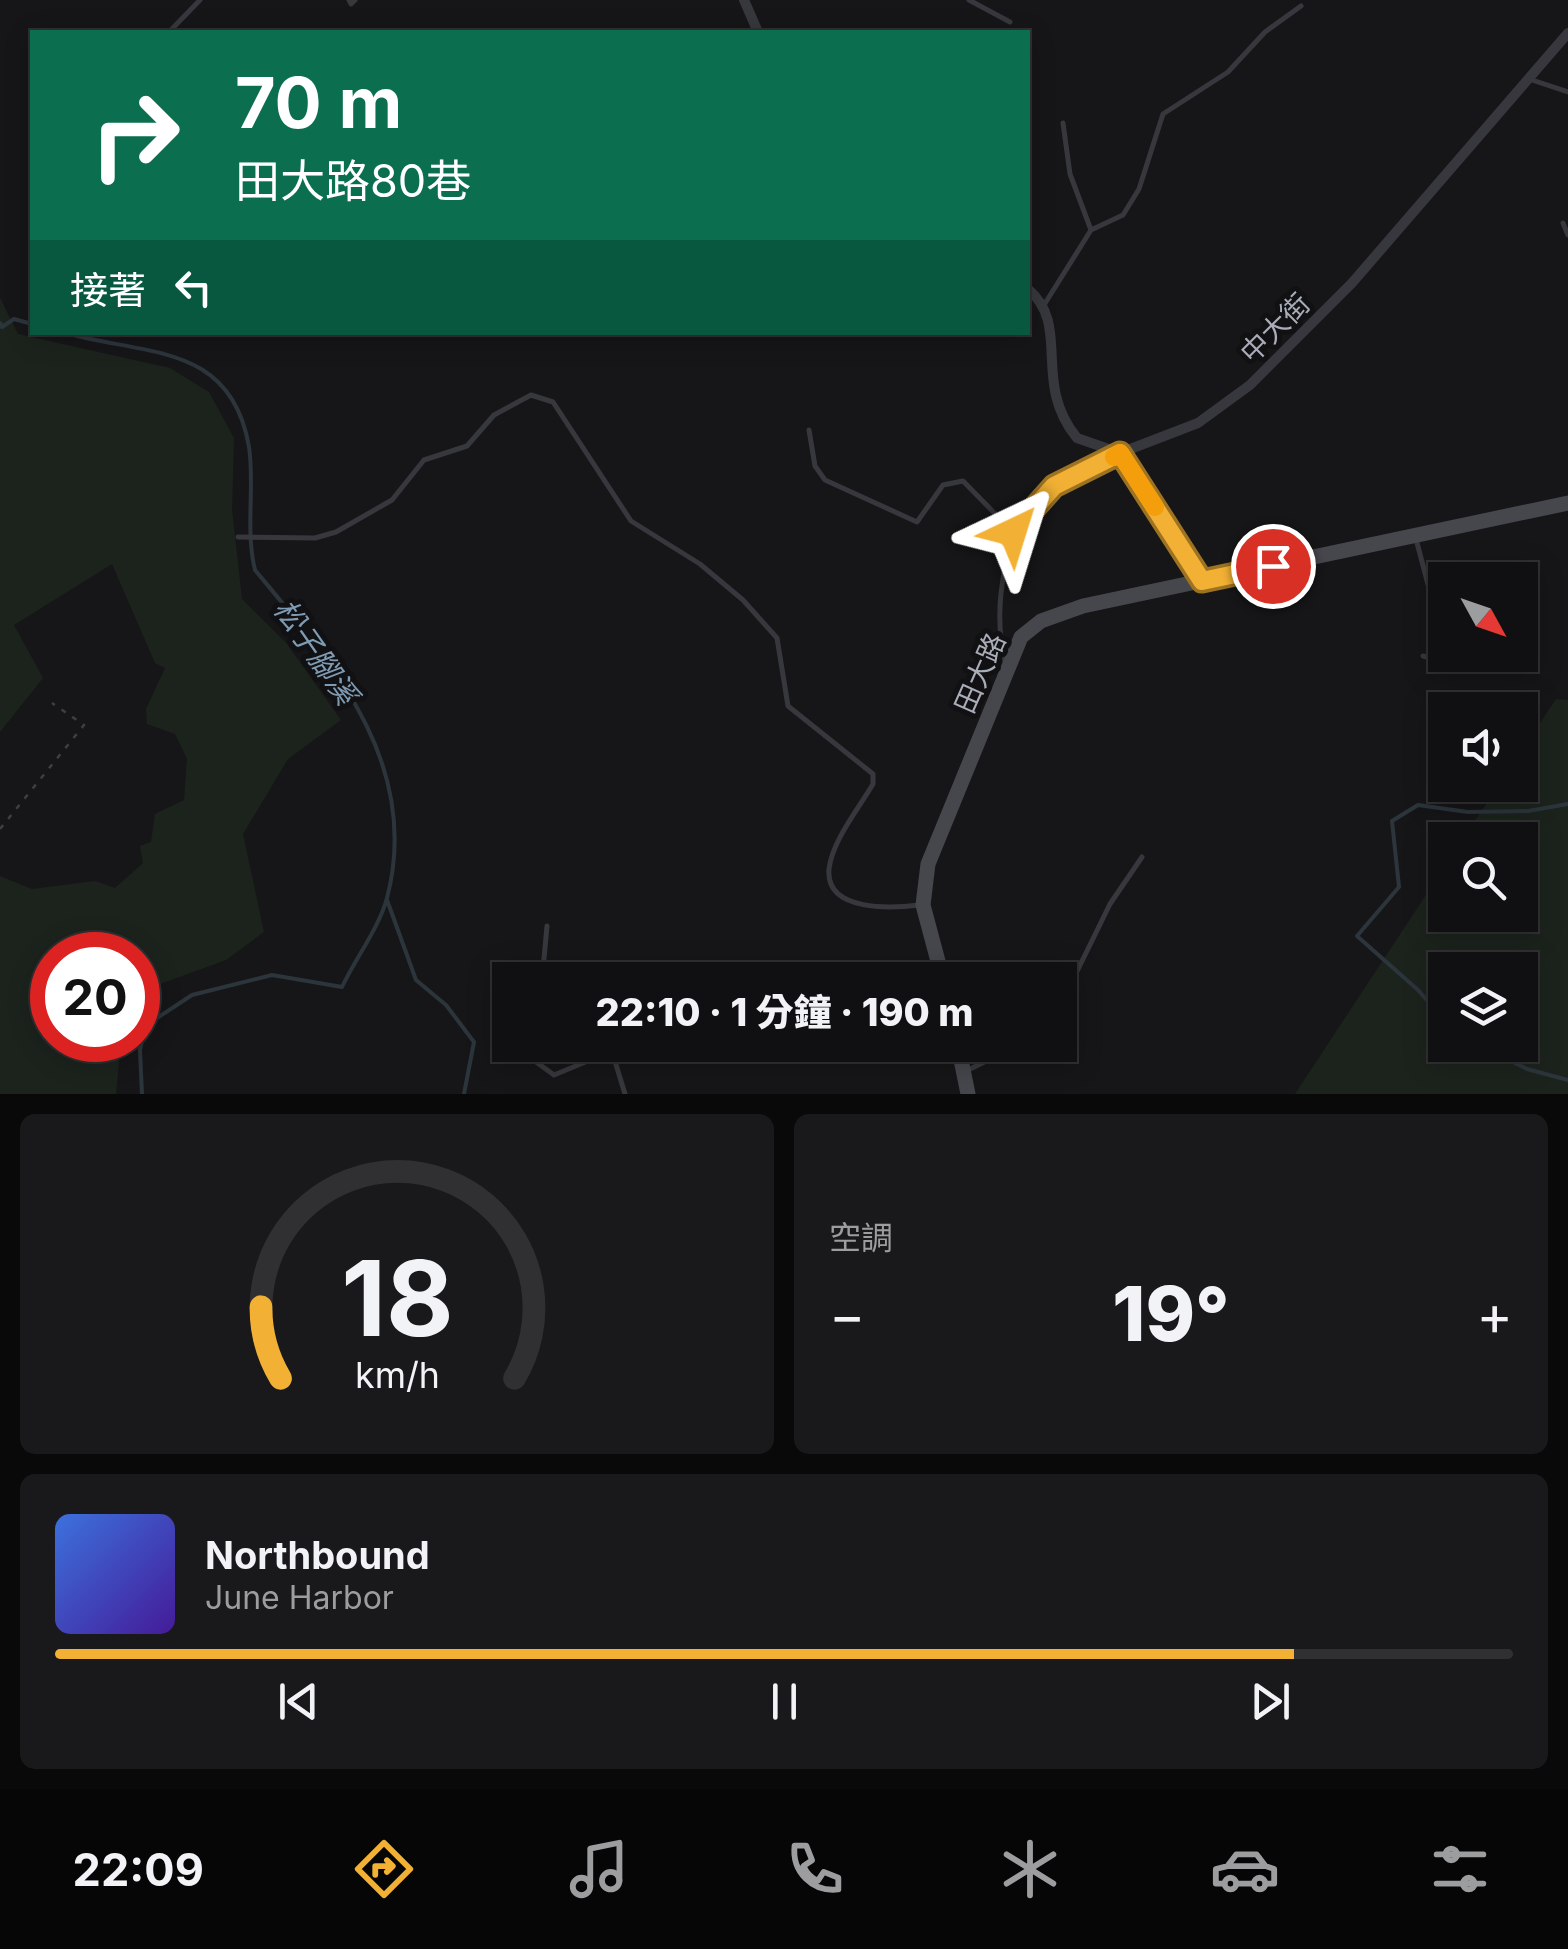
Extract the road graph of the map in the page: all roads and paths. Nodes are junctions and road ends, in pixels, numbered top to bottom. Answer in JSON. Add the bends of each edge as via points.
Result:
{"nodes":[{"id":1,"x":200,"y":0,"type":"edge"},
{"id":2,"x":744,"y":0,"type":"edge"},
{"id":3,"x":969,"y":0,"type":"edge"},
{"id":4,"x":1301,"y":6,"type":"dead end"},
{"id":5,"x":1010,"y":22,"type":"dead end"},
{"id":6,"x":171,"y":30,"type":"edge"},
{"id":7,"x":757,"y":30,"type":"edge"},
{"id":8,"x":1568,"y":33,"type":"edge"},
{"id":9,"x":1529,"y":78,"type":"junction"},
{"id":10,"x":1568,"y":92,"type":"edge"},
{"id":11,"x":1063,"y":123,"type":"dead end"},
{"id":12,"x":1563,"y":222,"type":"dead end"},
{"id":13,"x":1090,"y":230,"type":"junction"},
{"id":14,"x":1568,"y":235,"type":"edge"},
{"id":15,"x":1030,"y":290,"type":"edge"},
{"id":16,"x":1044,"y":306,"type":"junction"},
{"id":17,"x":809,"y":430,"type":"dead end"},
{"id":18,"x":1120,"y":453,"type":"junction"},
{"id":19,"x":1568,"y":503,"type":"edge"},
{"id":20,"x":1013,"y":532,"type":"junction"},
{"id":21,"x":1415,"y":536,"type":"junction"},
{"id":22,"x":238,"y":537,"type":"dead end"},
{"id":23,"x":1202,"y":581,"type":"junction"},
{"id":24,"x":1428,"y":585,"type":"edge"},
{"id":25,"x":1423,"y":656,"type":"dead end"},
{"id":26,"x":1428,"y":657,"type":"edge"},
{"id":27,"x":1007,"y":669,"type":"junction"},
{"id":28,"x":52,"y":703,"type":"dead end"},
{"id":29,"x":0,"y":829,"type":"edge"},
{"id":30,"x":1142,"y":857,"type":"dead end"},
{"id":31,"x":924,"y":905,"type":"junction"},
{"id":32,"x":547,"y":926,"type":"dead end"},
{"id":33,"x":544,"y":962,"type":"edge"},
{"id":34,"x":938,"y":962,"type":"edge"},
{"id":35,"x":1077,"y":971,"type":"edge"},
{"id":36,"x":537,"y":1062,"type":"edge"},
{"id":37,"x":580,"y":1062,"type":"edge"},
{"id":38,"x":615,"y":1062,"type":"edge"},
{"id":39,"x":962,"y":1062,"type":"edge"},
{"id":40,"x":986,"y":1062,"type":"edge"},
{"id":41,"x":964,"y":1073,"type":"junction"},
{"id":42,"x":625,"y":1094,"type":"edge"},
{"id":43,"x":968,"y":1094,"type":"edge"}],
"edges":[{"from":1,"to":6,"type":"lane"},
{"from":2,"to":7,"type":"street"},
{"from":3,"to":5,"type":"lane"},
{"from":4,"to":13,"type":"lane","via":[[1228,72],[1170,106],[1123,215]]},
{"from":8,"to":9,"type":"street","name":"中大街"},
{"from":9,"to":10,"type":"lane"},
{"from":9,"to":18,"type":"street","name":"中大街","via":[[1352,283],[1250,385],[1198,423]]},
{"from":11,"to":13,"type":"lane","via":[[1070,174]]},
{"from":12,"to":14,"type":"lane"},
{"from":13,"to":16,"type":"lane"},
{"from":15,"to":16,"type":"street"},
{"from":16,"to":18,"type":"street","via":[[1052,394],[1067,427],[1077,438]]},
{"from":17,"to":20,"type":"lane","via":[[815,466],[838,489],[918,522],[943,485],[963,482]]},
{"from":18,"to":20,"type":"lane","via":[[1054,486]]},
{"from":18,"to":23,"type":"lane"},
{"from":19,"to":21,"type":"street","name":"田大路"},
{"from":20,"to":27,"type":"lane","via":[[999,588]]},
{"from":21,"to":23,"type":"street","name":"田大路"},
{"from":21,"to":24,"type":"lane"},
{"from":22,"to":31,"type":"lane","via":[[336,532],[392,500],[424,460],[466,446],[508,406],[530,395],[553,402],[631,521],[712,574],[777,638],[788,706],[874,774],[834,854],[828,872],[834,887],[853,903],[884,909]]},
{"from":23,"to":27,"type":"street","name":"田大路","via":[[1041,621],[1020,637]]},
{"from":25,"to":26,"type":"lane"},
{"from":27,"to":31,"type":"street","name":"田大路","via":[[928,864]]},
{"from":28,"to":29,"type":"path","via":[[84,725]]},
{"from":30,"to":35,"type":"lane"},
{"from":31,"to":34,"type":"street","name":"田大路"},
{"from":32,"to":33,"type":"lane"},
{"from":36,"to":37,"type":"lane","via":[[554,1074]]},
{"from":38,"to":42,"type":"lane"},
{"from":39,"to":41,"type":"street"},
{"from":40,"to":41,"type":"lane"},
{"from":41,"to":43,"type":"street"}]}
